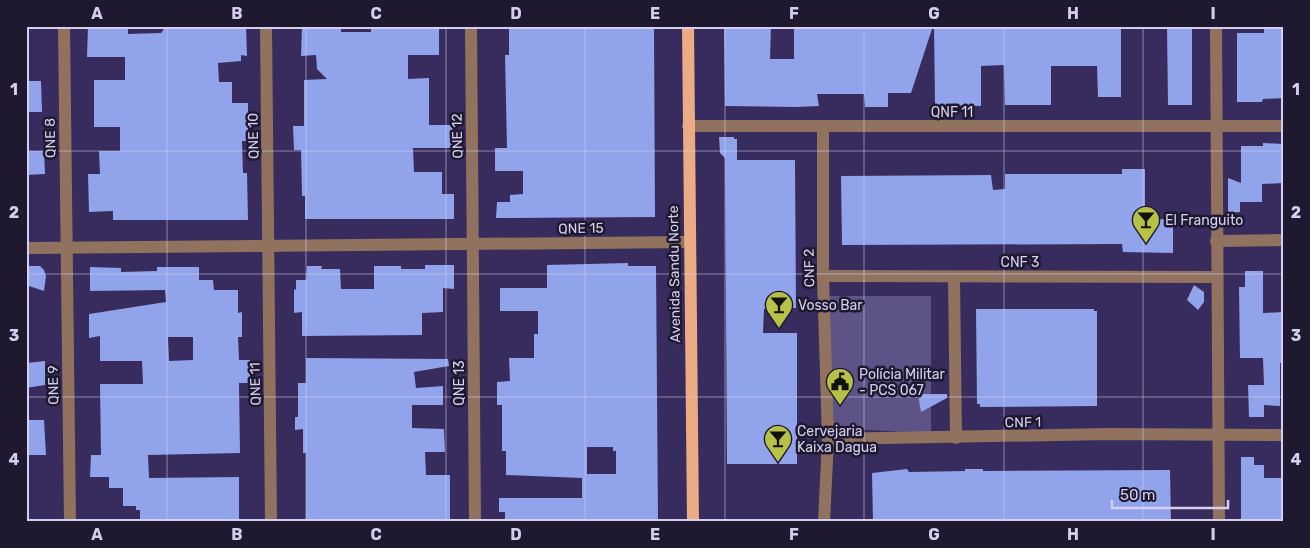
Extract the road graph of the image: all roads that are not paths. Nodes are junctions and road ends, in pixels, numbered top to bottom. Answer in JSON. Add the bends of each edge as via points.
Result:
{"nodes":[{"id":1,"x":64,"y":26,"type":"edge"},
{"id":2,"x":266,"y":26,"type":"edge"},
{"id":3,"x":471,"y":26,"type":"edge"},
{"id":4,"x":688,"y":26,"type":"edge"},
{"id":5,"x":1216,"y":26,"type":"edge"},
{"id":6,"x":688,"y":126,"type":"junction"},
{"id":7,"x":1284,"y":126,"type":"edge"},
{"id":8,"x":823,"y":127,"type":"junction"},
{"id":9,"x":1218,"y":127,"type":"junction"},
{"id":10,"x":1284,"y":240,"type":"edge"},
{"id":11,"x":1216,"y":241,"type":"junction"},
{"id":12,"x":689,"y":242,"type":"junction"},
{"id":13,"x":473,"y":245,"type":"junction"},
{"id":14,"x":269,"y":246,"type":"junction"},
{"id":15,"x":26,"y":248,"type":"edge"},
{"id":16,"x":66,"y":249,"type":"junction"},
{"id":17,"x":823,"y":276,"type":"junction"},
{"id":18,"x":954,"y":276,"type":"junction"},
{"id":19,"x":1216,"y":277,"type":"junction"},
{"id":20,"x":1218,"y":435,"type":"junction"},
{"id":21,"x":1284,"y":435,"type":"edge"},
{"id":22,"x":956,"y":438,"type":"junction"},
{"id":23,"x":828,"y":439,"type":"junction"},
{"id":24,"x":70,"y":522,"type":"edge"},
{"id":25,"x":271,"y":522,"type":"edge"},
{"id":26,"x":475,"y":522,"type":"edge"},
{"id":27,"x":692,"y":522,"type":"edge"},
{"id":28,"x":824,"y":522,"type":"edge"},
{"id":29,"x":1219,"y":522,"type":"edge"}],
"edges":[{"from":1,"to":16,"type":"street","name":"QNE 8"},
{"from":2,"to":14,"type":"street","name":"QNE 10"},
{"from":3,"to":13,"type":"street","name":"QNE 12"},
{"from":4,"to":6,"type":"main road","name":"Avenida Sandu Norte"},
{"from":5,"to":9,"type":"street"},
{"from":6,"to":8,"type":"street","name":"QNF 11"},
{"from":6,"to":12,"type":"main road","name":"Avenida Sandu Norte"},
{"from":7,"to":9,"type":"street","name":"QNF 11"},
{"from":8,"to":9,"type":"street","name":"QNF 11"},
{"from":8,"to":17,"type":"street","name":"CNF 2"},
{"from":9,"to":11,"type":"street"},
{"from":10,"to":11,"type":"street"},
{"from":11,"to":19,"type":"street"},
{"from":12,"to":13,"type":"street","name":"QNE 15"},
{"from":12,"to":27,"type":"main road","name":"Avenida Sandu Norte"},
{"from":13,"to":14,"type":"street","name":"QNE 15"},
{"from":13,"to":26,"type":"street","name":"QNE 13"},
{"from":14,"to":16,"type":"street","name":"QNE 15"},
{"from":14,"to":25,"type":"street","name":"QNE 11"},
{"from":15,"to":16,"type":"street","name":"QNE 15"},
{"from":16,"to":24,"type":"street","name":"QNE 9"},
{"from":17,"to":18,"type":"street","name":"CNF 3"},
{"from":17,"to":23,"type":"street","name":"CNF 2"},
{"from":18,"to":19,"type":"street","name":"CNF 3"},
{"from":18,"to":22,"type":"street"},
{"from":19,"to":20,"type":"street"},
{"from":20,"to":21,"type":"street","name":"CNF 1"},
{"from":20,"to":22,"type":"street","name":"CNF 1"},
{"from":20,"to":29,"type":"street"},
{"from":22,"to":23,"type":"street","name":"CNF 1"},
{"from":23,"to":28,"type":"street","name":"CNF 2"}]}
